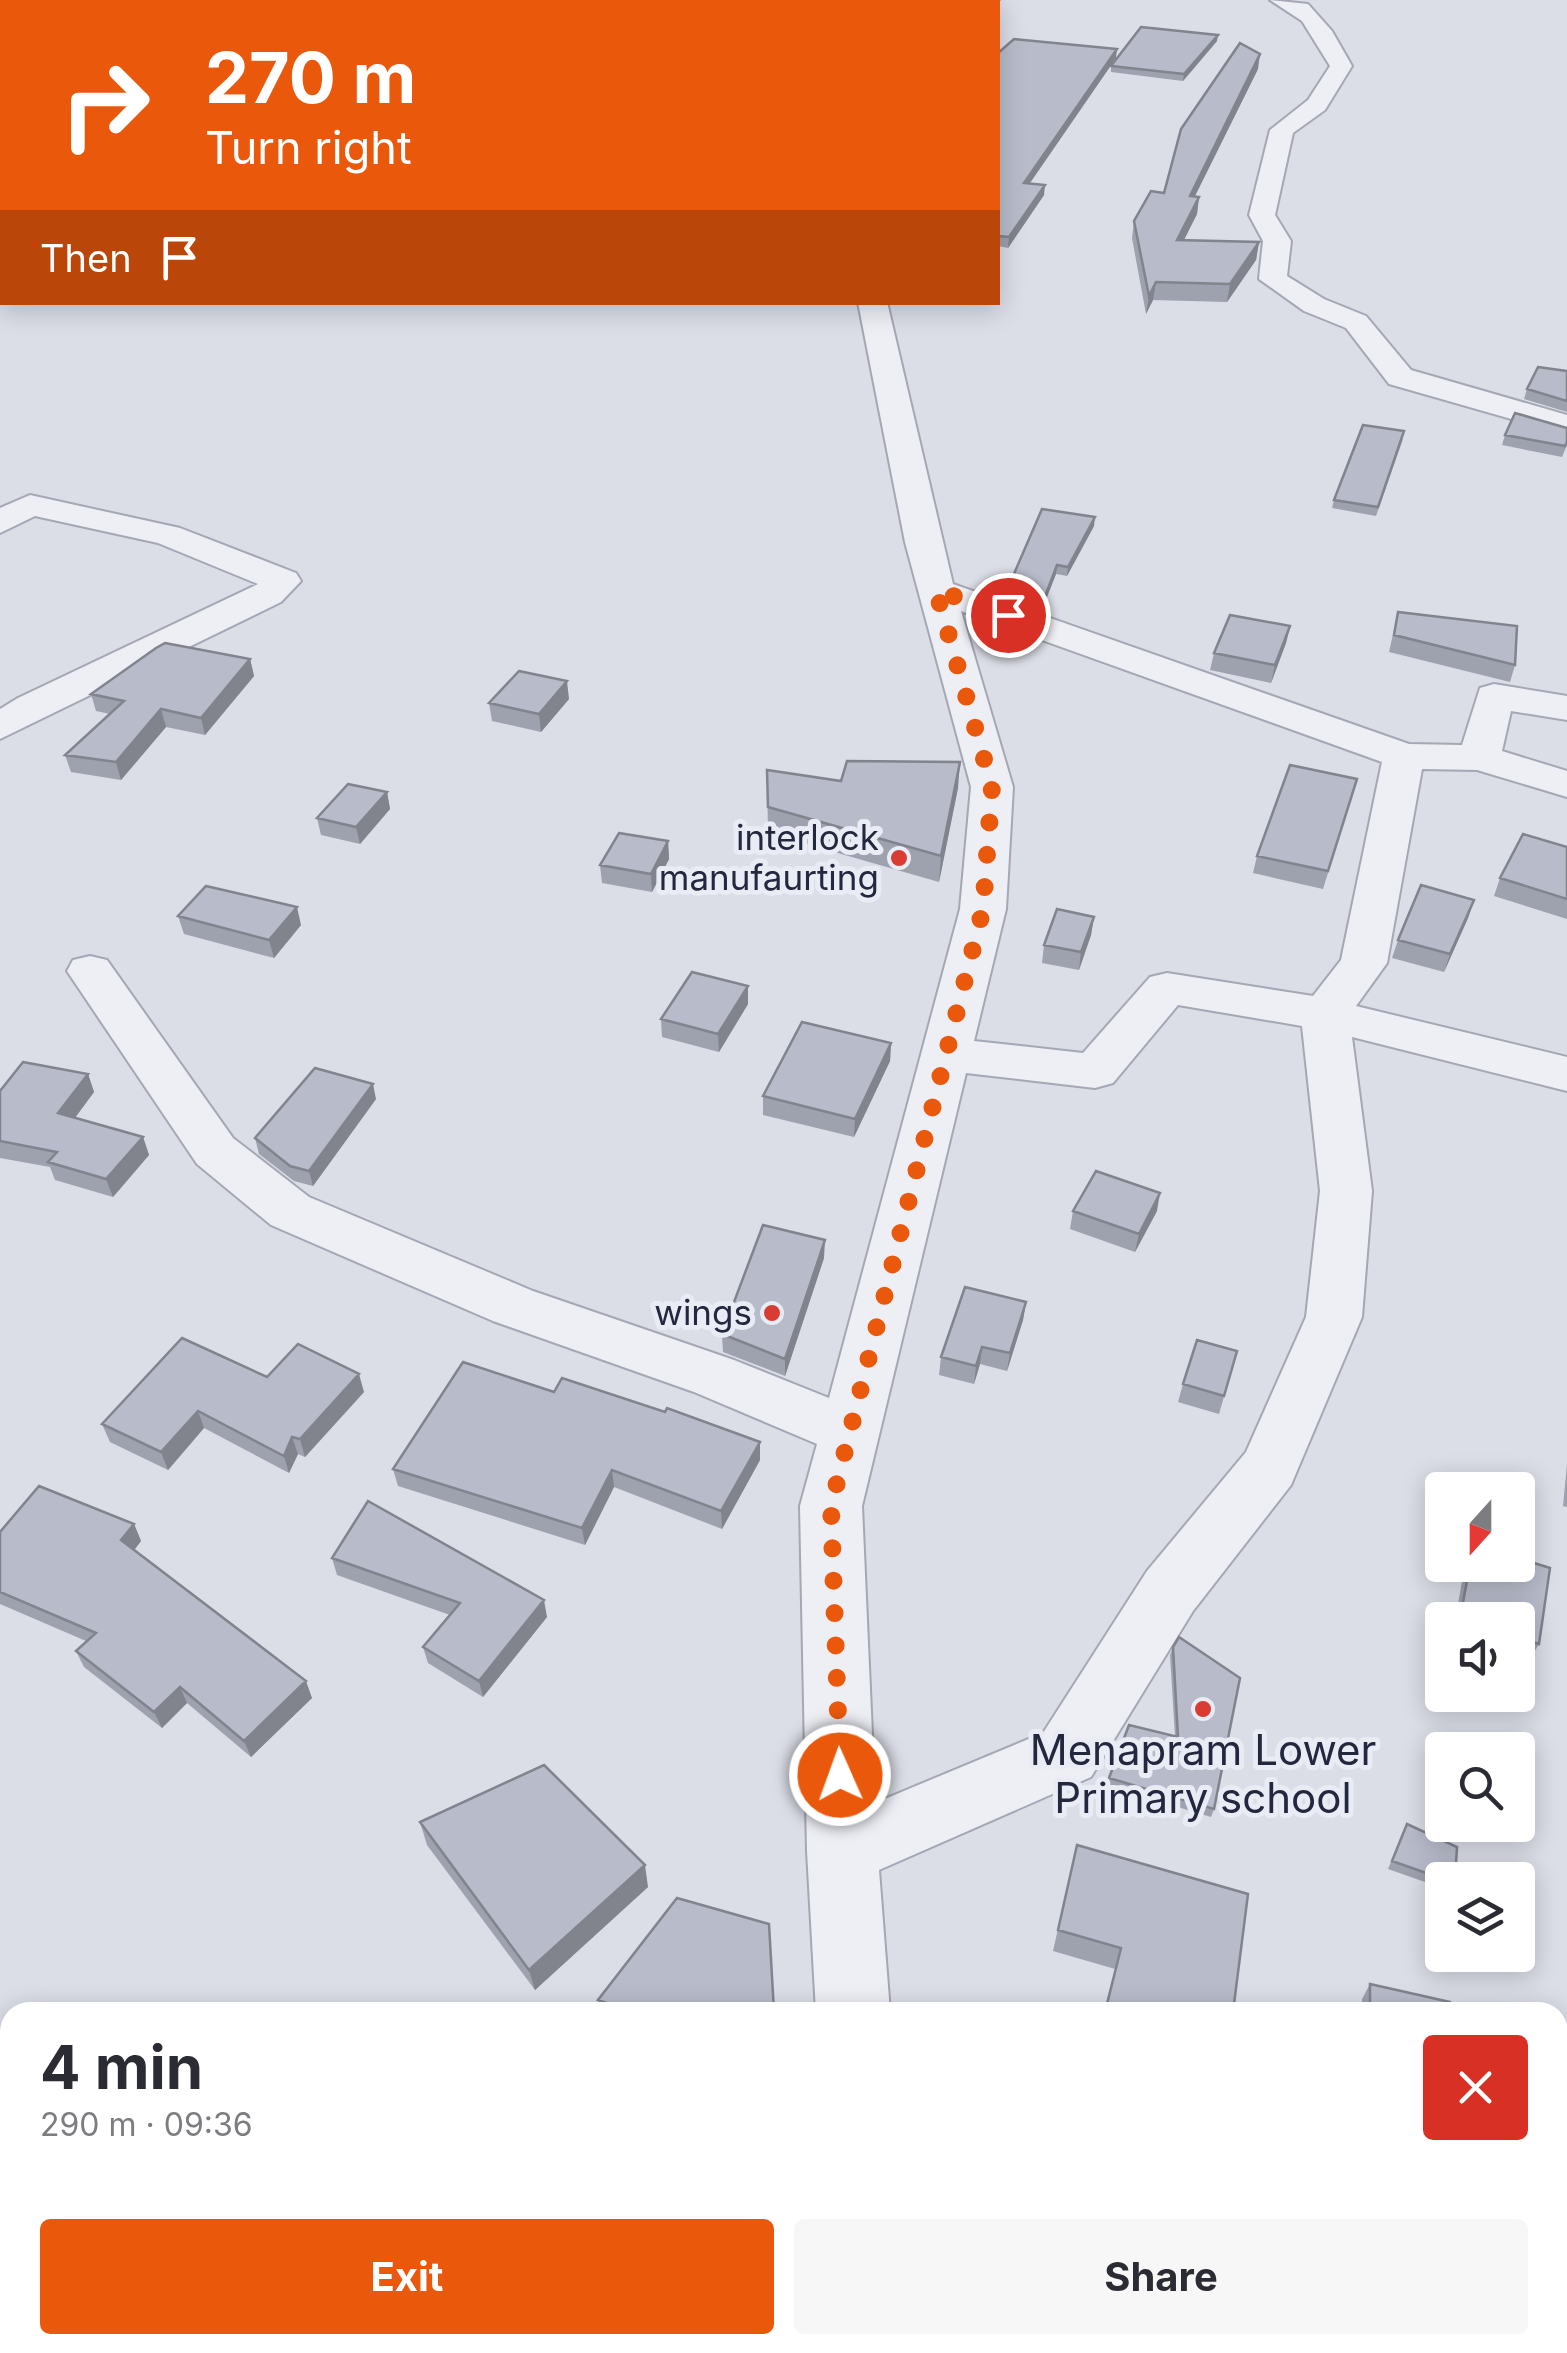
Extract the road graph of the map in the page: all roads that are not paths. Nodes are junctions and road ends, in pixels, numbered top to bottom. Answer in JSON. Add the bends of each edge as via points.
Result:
{"nodes":[{"id":1,"x":1280,"y":0,"type":"edge"},
{"id":2,"x":873,"y":305,"type":"edge"},
{"id":3,"x":1567,"y":425,"type":"edge"},
{"id":4,"x":0,"y":523,"type":"edge"},
{"id":5,"x":936,"y":590,"type":"junction"},
{"id":6,"x":1567,"y":708,"type":"edge"},
{"id":7,"x":0,"y":726,"type":"edge"},
{"id":8,"x":1404,"y":756,"type":"junction"},
{"id":9,"x":1480,"y":758,"type":"junction"},
{"id":10,"x":1567,"y":784,"type":"edge"},
{"id":11,"x":90,"y":972,"type":"dead end"},
{"id":12,"x":1325,"y":1014,"type":"junction"},
{"id":13,"x":946,"y":1054,"type":"junction"},
{"id":14,"x":1567,"y":1074,"type":"edge"},
{"id":15,"x":850,"y":1432,"type":"junction"},
{"id":16,"x":842,"y":1852,"type":"junction"},
{"id":17,"x":852,"y":2002,"type":"edge"}],
"edges":[{"from":1,"to":3,"type":"street","via":[[1292,2],[1330,40],[1340,66],[1317,105],[1282,130],[1262,215],[1277,241],[1274,279],[1356,322],[1400,377]]},
{"from":2,"to":5,"type":"street"},
{"from":4,"to":7,"type":"street","via":[[30,505],[168,535],[282,581],[268,594]]},
{"from":5,"to":8,"type":"street"},
{"from":5,"to":13,"type":"street","via":[[992,787],[983,909]]},
{"from":6,"to":9,"type":"street","via":[[1494,696]]},
{"from":8,"to":9,"type":"street"},
{"from":8,"to":12,"type":"street","via":[[1364,963]]},
{"from":9,"to":10,"type":"street"},
{"from":11,"to":15,"type":"street","via":[[216,1151],[290,1211],[513,1306]]},
{"from":12,"to":13,"type":"street","via":[[1167,988],[1095,1071]]},
{"from":12,"to":14,"type":"street"},
{"from":12,"to":16,"type":"street","via":[[1346,1191],[1334,1317],[1270,1467],[1170,1590],[1067,1754]]},
{"from":13,"to":15,"type":"street"},
{"from":15,"to":16,"type":"street","via":[[831,1506]]},
{"from":16,"to":17,"type":"street"}]}
